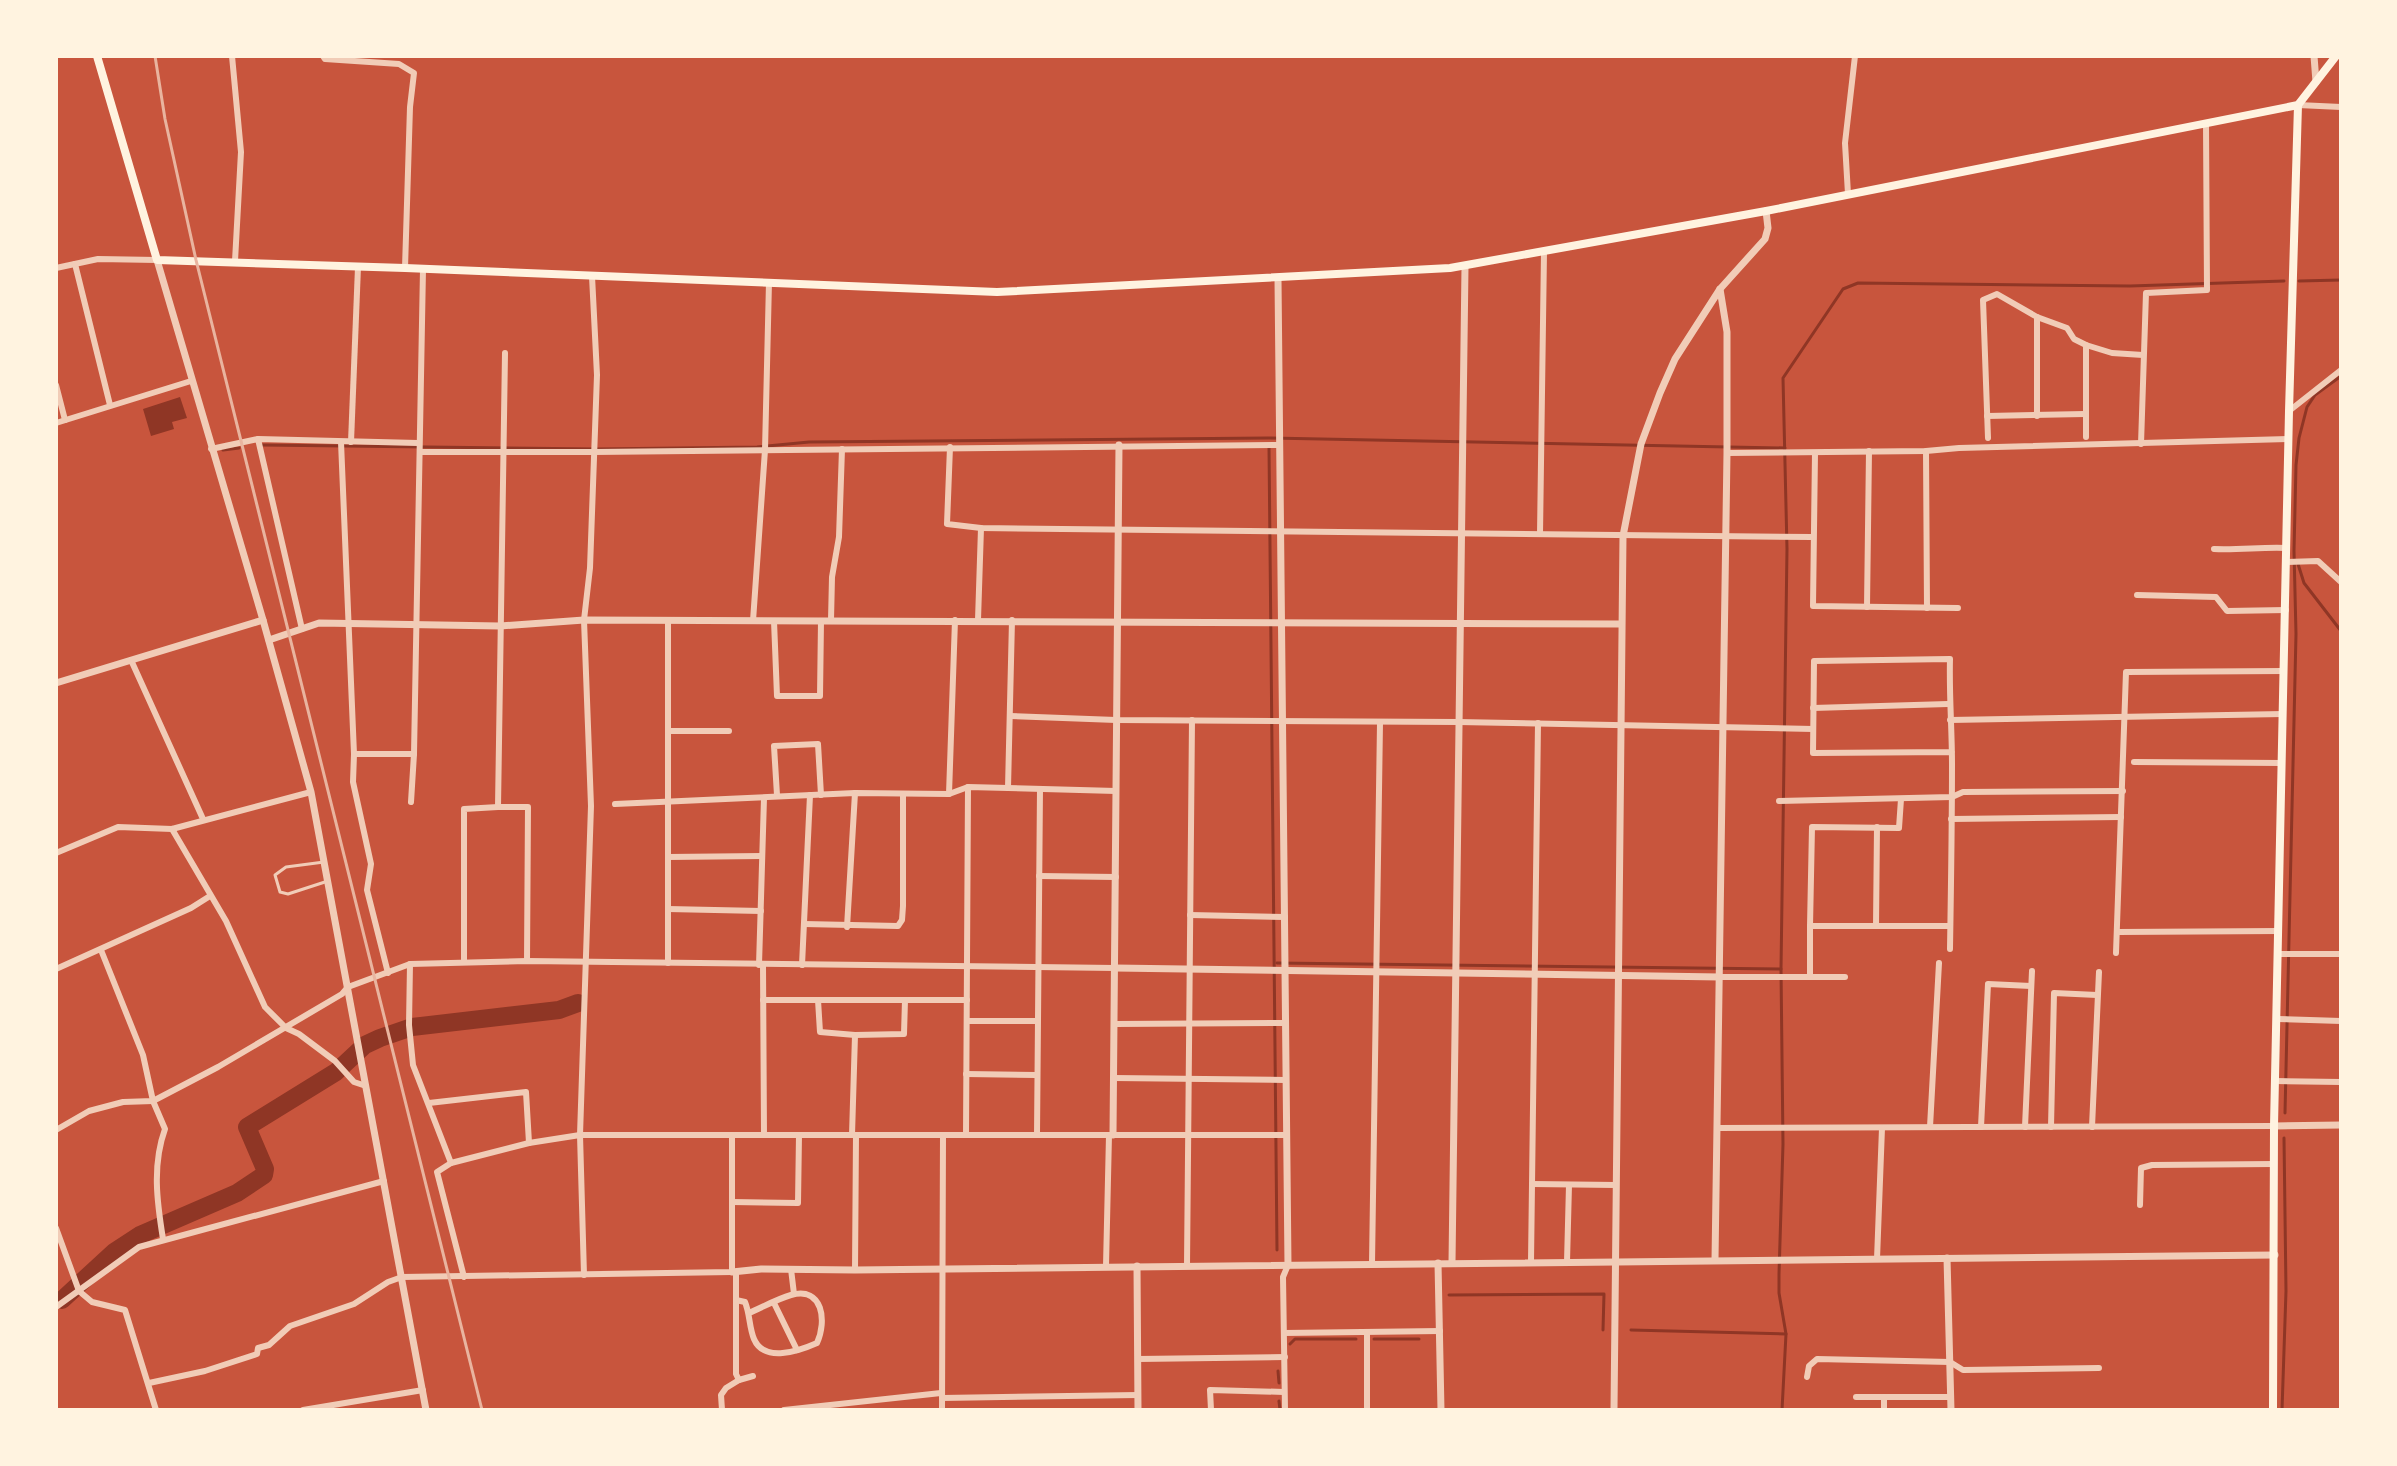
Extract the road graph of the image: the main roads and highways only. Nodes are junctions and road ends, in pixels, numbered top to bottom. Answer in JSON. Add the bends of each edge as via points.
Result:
{"nodes":[{"id":1,"x":97,"y":56,"type":"edge"},
{"id":2,"x":2336,"y":56,"type":"edge"},
{"id":3,"x":2298,"y":105,"type":"junction"},
{"id":4,"x":2273,"y":1410,"type":"edge"}],
"edges":[{"from":1,"to":3,"type":"main road","via":[[157,260],[997,292],[1465,267]]},
{"from":2,"to":3,"type":"main road"},
{"from":3,"to":4,"type":"main road","via":[[2274,1126]]}]}
